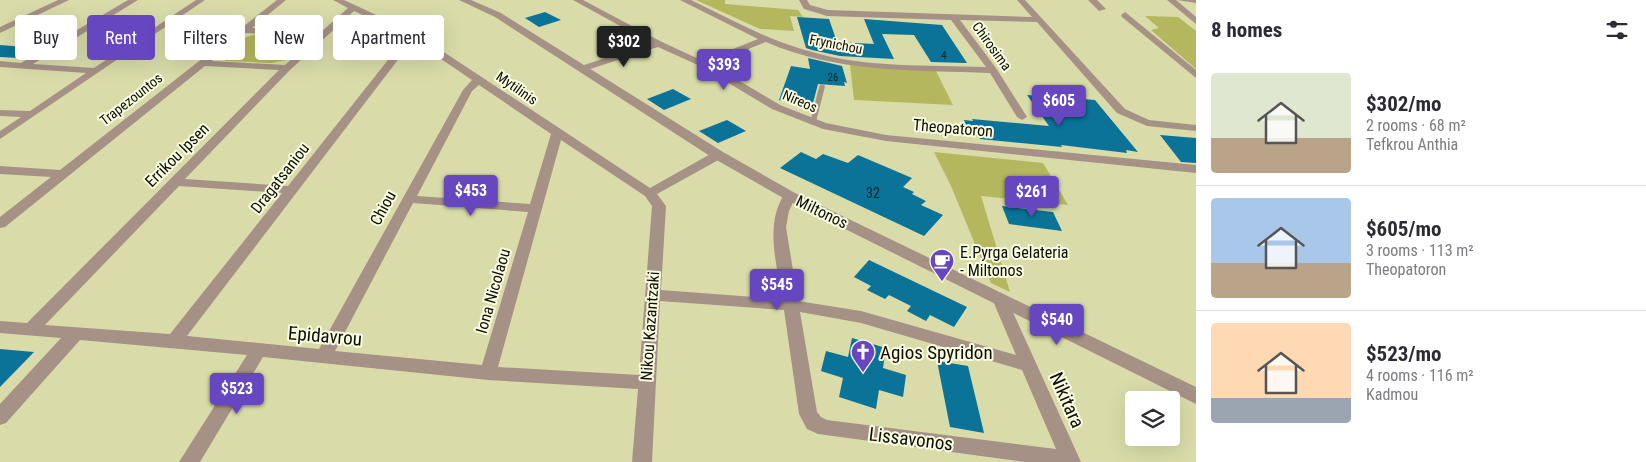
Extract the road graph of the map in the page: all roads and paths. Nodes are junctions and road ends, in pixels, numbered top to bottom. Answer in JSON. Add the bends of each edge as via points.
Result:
{"nodes":[{"id":1,"x":65,"y":0,"type":"edge"},
{"id":2,"x":134,"y":0,"type":"edge"},
{"id":3,"x":202,"y":0,"type":"edge"},
{"id":4,"x":282,"y":0,"type":"edge"},
{"id":5,"x":337,"y":0,"type":"edge"},
{"id":6,"x":463,"y":0,"type":"edge"},
{"id":7,"x":577,"y":0,"type":"edge"},
{"id":8,"x":684,"y":0,"type":"edge"},
{"id":9,"x":803,"y":0,"type":"edge"},
{"id":10,"x":1021,"y":0,"type":"edge"},
{"id":11,"x":1092,"y":0,"type":"edge"},
{"id":12,"x":1171,"y":0,"type":"edge"},
{"id":13,"x":1181,"y":0,"type":"edge"},
{"id":14,"x":1196,"y":1,"type":"edge"},
{"id":15,"x":353,"y":8,"type":"junction"},
{"id":16,"x":1102,"y":9,"type":"dead end"},
{"id":17,"x":368,"y":15,"type":"edge"},
{"id":18,"x":1125,"y":15,"type":"dead end"},
{"id":19,"x":954,"y":18,"type":"junction"},
{"id":20,"x":1039,"y":20,"type":"junction"},
{"id":21,"x":1196,"y":20,"type":"edge"},
{"id":22,"x":245,"y":28,"type":"edge"},
{"id":23,"x":0,"y":30,"type":"edge"},
{"id":24,"x":323,"y":34,"type":"edge"},
{"id":25,"x":768,"y":38,"type":"junction"},
{"id":26,"x":659,"y":44,"type":"junction"},
{"id":27,"x":444,"y":56,"type":"edge"},
{"id":28,"x":204,"y":60,"type":"edge"},
{"id":29,"x":295,"y":60,"type":"edge"},
{"id":30,"x":392,"y":60,"type":"edge"},
{"id":31,"x":202,"y":62,"type":"junction"},
{"id":32,"x":0,"y":64,"type":"edge"},
{"id":33,"x":703,"y":64,"type":"junction"},
{"id":34,"x":22,"y":66,"type":"junction"},
{"id":35,"x":287,"y":68,"type":"junction"},
{"id":36,"x":581,"y":69,"type":"junction"},
{"id":37,"x":993,"y":70,"type":"junction"},
{"id":38,"x":95,"y":71,"type":"junction"},
{"id":39,"x":1196,"y":75,"type":"edge"},
{"id":40,"x":480,"y":79,"type":"junction"},
{"id":41,"x":822,"y":86,"type":"dead end"},
{"id":42,"x":0,"y":113,"type":"edge"},
{"id":43,"x":32,"y":114,"type":"junction"},
{"id":44,"x":1022,"y":117,"type":"dead end"},
{"id":45,"x":1131,"y":118,"type":"joint"},
{"id":46,"x":813,"y":122,"type":"junction"},
{"id":47,"x":1196,"y":128,"type":"edge"},
{"id":48,"x":557,"y":133,"type":"junction"},
{"id":49,"x":0,"y":136,"type":"edge"},
{"id":50,"x":886,"y":138,"type":"joint"},
{"id":51,"x":718,"y":154,"type":"junction"},
{"id":52,"x":1196,"y":168,"type":"edge"},
{"id":53,"x":0,"y":170,"type":"edge"},
{"id":54,"x":60,"y":174,"type":"junction"},
{"id":55,"x":173,"y":182,"type":"junction"},
{"id":56,"x":291,"y":190,"type":"junction"},
{"id":57,"x":650,"y":192,"type":"junction"},
{"id":58,"x":790,"y":196,"type":"junction"},
{"id":59,"x":408,"y":199,"type":"junction"},
{"id":60,"x":535,"y":208,"type":"junction"},
{"id":61,"x":0,"y":224,"type":"edge"},
{"id":62,"x":653,"y":295,"type":"junction"},
{"id":63,"x":1001,"y":300,"type":"junction"},
{"id":64,"x":791,"y":306,"type":"junction"},
{"id":65,"x":0,"y":327,"type":"edge"},
{"id":66,"x":30,"y":330,"type":"junction"},
{"id":67,"x":75,"y":334,"type":"junction"},
{"id":68,"x":174,"y":341,"type":"junction"},
{"id":69,"x":258,"y":351,"type":"junction"},
{"id":70,"x":323,"y":357,"type":"junction"},
{"id":71,"x":1028,"y":366,"type":"junction"},
{"id":72,"x":488,"y":373,"type":"junction"},
{"id":73,"x":646,"y":382,"type":"junction"},
{"id":74,"x":1196,"y":396,"type":"edge"},
{"id":75,"x":0,"y":417,"type":"edge"},
{"id":76,"x":1070,"y":460,"type":"edge"},
{"id":77,"x":189,"y":462,"type":"edge"},
{"id":78,"x":642,"y":462,"type":"edge"}],
"edges":[{"from":1,"to":23,"type":"street"},
{"from":2,"to":34,"type":"street"},
{"from":3,"to":38,"type":"street"},
{"from":4,"to":22,"type":"street","name":"Trapezountos"},
{"from":5,"to":15,"type":"street","name":"Mytilinis"},
{"from":6,"to":36,"type":"street","name":"Miltonos","via":[[498,15]]},
{"from":7,"to":26,"type":"street","name":"Nireos"},
{"from":8,"to":25,"type":"street","name":"Frynichou"},
{"from":9,"to":19,"type":"street","via":[[807,8],[827,13]]},
{"from":10,"to":20,"type":"street"},
{"from":11,"to":16,"type":"street"},
{"from":12,"to":21,"type":"street"},
{"from":13,"to":14,"type":"street"},
{"from":15,"to":17,"type":"street","name":"Mytilinis"},
{"from":15,"to":24,"type":"street","name":"Errikou Ipsen"},
{"from":18,"to":39,"type":"street"},
{"from":19,"to":20,"type":"street"},
{"from":19,"to":37,"type":"street","name":"Chirosima"},
{"from":20,"to":45,"type":"street"},
{"from":25,"to":33,"type":"street"},
{"from":25,"to":37,"type":"street","name":"Frynichou","via":[[828,59],[891,66]]},
{"from":26,"to":33,"type":"street","name":"Nireos"},
{"from":26,"to":36,"type":"street"},
{"from":27,"to":40,"type":"street","name":"Mytilinis"},
{"from":28,"to":31,"type":"street","name":"Trapezountos"},
{"from":29,"to":35,"type":"street","name":"Errikou Ipsen"},
{"from":30,"to":56,"type":"street","name":"Dragatsaniou"},
{"from":31,"to":35,"type":"street"},
{"from":31,"to":54,"type":"street","name":"Trapezountos"},
{"from":32,"to":34,"type":"street"},
{"from":33,"to":46,"type":"street","name":"Nireos","via":[[776,107]]},
{"from":34,"to":38,"type":"street"},
{"from":35,"to":55,"type":"street","name":"Errikou Ipsen"},
{"from":36,"to":51,"type":"street","name":"Miltonos"},
{"from":37,"to":44,"type":"street","name":"Chirosima"},
{"from":38,"to":43,"type":"street"},
{"from":40,"to":48,"type":"street","name":"Mytilinis"},
{"from":40,"to":59,"type":"street","name":"Chiou","via":[[468,90]]},
{"from":41,"to":46,"type":"lane"},
{"from":42,"to":43,"type":"street"},
{"from":43,"to":49,"type":"street"},
{"from":45,"to":47,"type":"street","via":[[1148,124]]},
{"from":46,"to":50,"type":"street","name":"Nireos"},
{"from":48,"to":57,"type":"street","name":"Mytilinis"},
{"from":48,"to":60,"type":"street","name":"Iona Nicolaou"},
{"from":50,"to":52,"type":"street","name":"Theopatoron"},
{"from":51,"to":57,"type":"street"},
{"from":51,"to":58,"type":"street","name":"Miltonos"},
{"from":53,"to":54,"type":"street"},
{"from":54,"to":61,"type":"street","name":"Trapezountos"},
{"from":55,"to":56,"type":"street"},
{"from":55,"to":66,"type":"street","name":"Errikou Ipsen"},
{"from":56,"to":68,"type":"street","name":"Dragatsaniou"},
{"from":57,"to":62,"type":"street","name":"Nikou Kazantzaki","via":[[659,206]]},
{"from":58,"to":63,"type":"street","name":"Miltonos"},
{"from":58,"to":64,"type":"street","via":[[782,211],[779,227]]},
{"from":59,"to":60,"type":"street"},
{"from":59,"to":70,"type":"street","name":"Chiou"},
{"from":60,"to":72,"type":"street","name":"Iona Nicolaou"},
{"from":62,"to":64,"type":"street"},
{"from":62,"to":73,"type":"street","name":"Nikou Kazantzaki"},
{"from":63,"to":71,"type":"street","name":"Nikitara"},
{"from":63,"to":74,"type":"street","name":"Miltonos"},
{"from":64,"to":71,"type":"street","via":[[861,317]]},
{"from":64,"to":76,"type":"street","name":"Lissavonos","via":[[808,414],[814,422],[825,428]]},
{"from":65,"to":66,"type":"street","name":"Epidavrou"},
{"from":66,"to":67,"type":"street","name":"Epidavrou"},
{"from":67,"to":68,"type":"street","name":"Epidavrou"},
{"from":67,"to":75,"type":"street"},
{"from":68,"to":69,"type":"street","name":"Epidavrou"},
{"from":69,"to":70,"type":"street","name":"Epidavrou"},
{"from":69,"to":77,"type":"street"},
{"from":70,"to":72,"type":"street","name":"Epidavrou"},
{"from":71,"to":76,"type":"street","name":"Nikitara"},
{"from":72,"to":73,"type":"street","name":"Epidavrou"},
{"from":73,"to":78,"type":"street","name":"Nikou Kazantzaki"}]}
